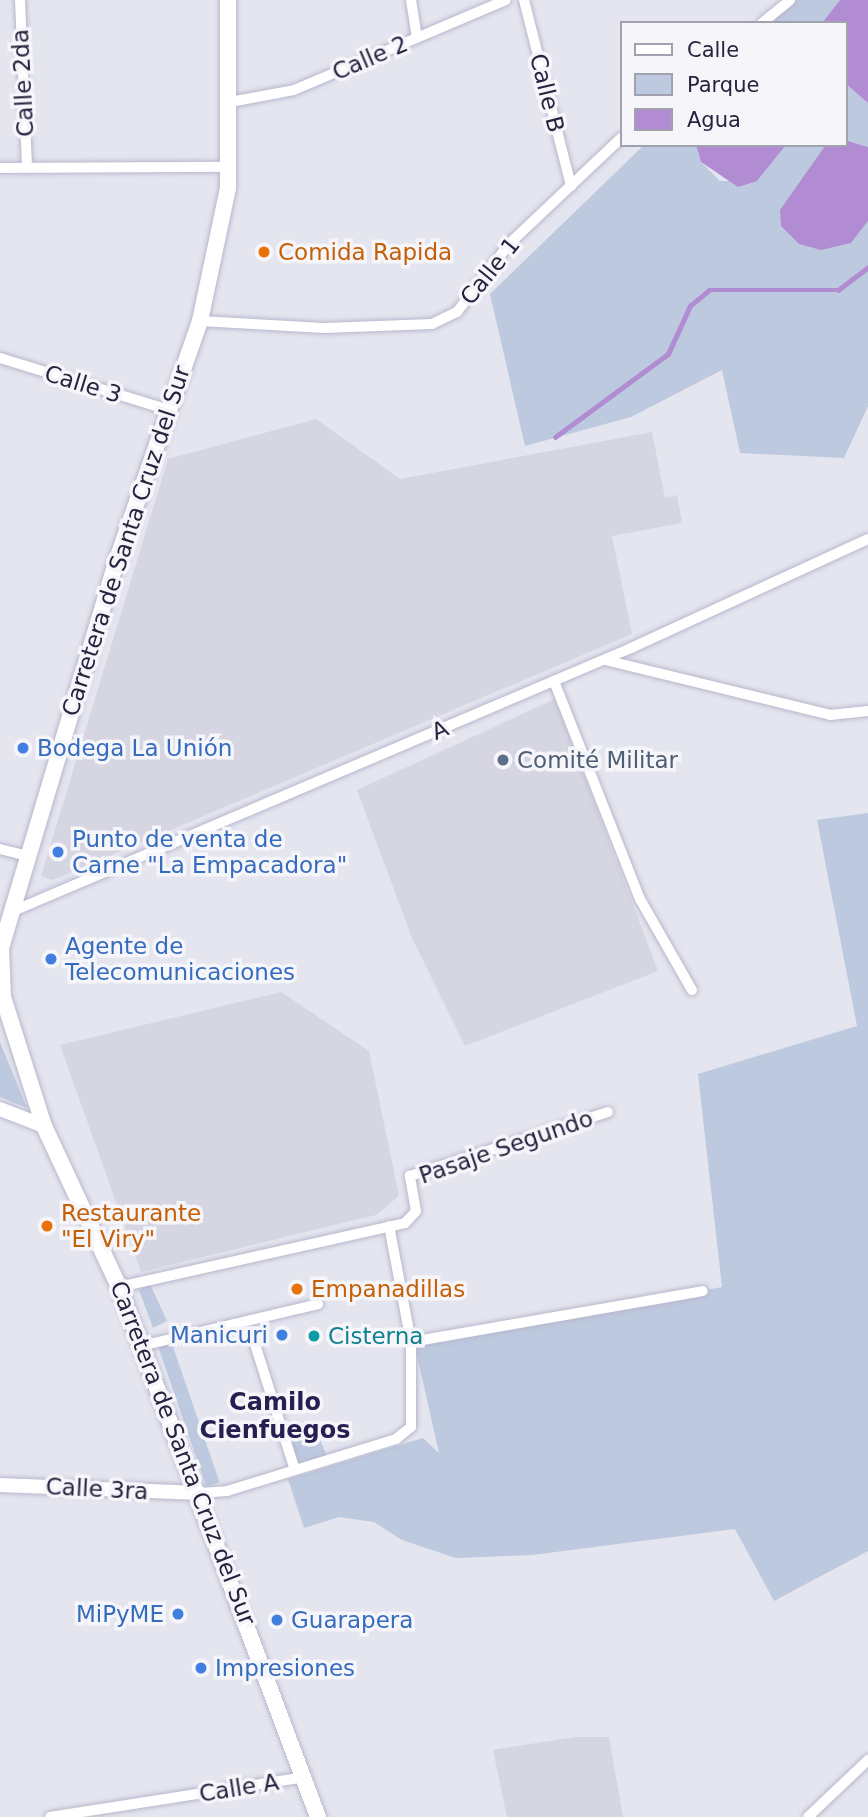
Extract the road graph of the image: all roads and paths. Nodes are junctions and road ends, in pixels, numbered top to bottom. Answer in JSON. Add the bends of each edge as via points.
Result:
{"nodes":[{"id":1,"x":20,"y":0,"type":"edge"},
{"id":2,"x":228,"y":0,"type":"edge"},
{"id":3,"x":411,"y":0,"type":"edge"},
{"id":4,"x":506,"y":0,"type":"edge"},
{"id":5,"x":524,"y":0,"type":"edge"},
{"id":6,"x":790,"y":0,"type":"edge"},
{"id":7,"x":764,"y":21,"type":"edge"},
{"id":8,"x":417,"y":37,"type":"junction"},
{"id":9,"x":230,"y":102,"type":"junction"},
{"id":10,"x":620,"y":139,"type":"edge"},
{"id":11,"x":27,"y":167,"type":"junction"},
{"id":12,"x":229,"y":167,"type":"junction"},
{"id":13,"x":0,"y":168,"type":"edge"},
{"id":14,"x":571,"y":186,"type":"junction"},
{"id":15,"x":200,"y":321,"type":"junction"},
{"id":16,"x":0,"y":358,"type":"edge"},
{"id":17,"x":166,"y":409,"type":"junction"},
{"id":18,"x":868,"y":539,"type":"edge"},
{"id":19,"x":604,"y":660,"type":"junction"},
{"id":20,"x":554,"y":681,"type":"junction"},
{"id":21,"x":868,"y":711,"type":"edge"},
{"id":22,"x":0,"y":849,"type":"edge"},
{"id":23,"x":24,"y":855,"type":"junction"},
{"id":24,"x":8,"y":914,"type":"junction"},
{"id":25,"x":692,"y":990,"type":"dead end"},
{"id":26,"x":0,"y":1109,"type":"edge"},
{"id":27,"x":608,"y":1112,"type":"dead end"},
{"id":28,"x":44,"y":1126,"type":"junction"},
{"id":29,"x":389,"y":1226,"type":"junction"},
{"id":30,"x":118,"y":1287,"type":"junction"},
{"id":31,"x":703,"y":1291,"type":"dead end"},
{"id":32,"x":318,"y":1304,"type":"dead end"},
{"id":33,"x":254,"y":1341,"type":"dead end"},
{"id":34,"x":411,"y":1342,"type":"junction"},
{"id":35,"x":141,"y":1346,"type":"junction"},
{"id":36,"x":295,"y":1470,"type":"junction"},
{"id":37,"x":0,"y":1485,"type":"edge"},
{"id":38,"x":200,"y":1493,"type":"junction"},
{"id":39,"x":868,"y":1760,"type":"edge"},
{"id":40,"x":304,"y":1777,"type":"junction"},
{"id":41,"x":50,"y":1817,"type":"edge"},
{"id":42,"x":318,"y":1817,"type":"edge"},
{"id":43,"x":808,"y":1817,"type":"edge"}],
"edges":[{"from":1,"to":11,"type":"street","name":"Calle 2da"},
{"from":2,"to":9,"type":"main road","name":"Carretera de Santa Cruz del Sur"},
{"from":3,"to":8,"type":"street"},
{"from":4,"to":8,"type":"street","name":"Calle 2"},
{"from":5,"to":14,"type":"street","name":"Calle B"},
{"from":6,"to":7,"type":"street"},
{"from":8,"to":9,"type":"street","name":"Calle 2","via":[[293,90]]},
{"from":9,"to":12,"type":"main road","name":"Carretera de Santa Cruz del Sur"},
{"from":10,"to":14,"type":"street","name":"Calle 1"},
{"from":11,"to":12,"type":"street"},
{"from":11,"to":13,"type":"street"},
{"from":12,"to":15,"type":"main road","name":"Carretera de Santa Cruz del Sur"},
{"from":14,"to":15,"type":"street","name":"Calle 1","via":[[509,244],[457,312],[432,324],[324,328]]},
{"from":15,"to":17,"type":"main road","name":"Carretera de Santa Cruz del Sur"},
{"from":16,"to":17,"type":"street","name":"Calle 3"},
{"from":17,"to":23,"type":"main road","name":"Carretera de Santa Cruz del Sur"},
{"from":18,"to":19,"type":"street","name":"A"},
{"from":19,"to":20,"type":"street","name":"A"},
{"from":19,"to":21,"type":"street","via":[[830,715]]},
{"from":20,"to":24,"type":"street","name":"A"},
{"from":20,"to":25,"type":"street","via":[[640,899]]},
{"from":22,"to":23,"type":"street"},
{"from":23,"to":24,"type":"main road","name":"Carretera de Santa Cruz del Sur"},
{"from":24,"to":28,"type":"main road","name":"Carretera de Santa Cruz del Sur","via":[[1,948],[3,997]]},
{"from":26,"to":28,"type":"street"},
{"from":27,"to":29,"type":"street","name":"Pasaje Segundo","via":[[410,1176],[414,1218]]},
{"from":28,"to":30,"type":"main road","name":"Carretera de Santa Cruz del Sur"},
{"from":29,"to":30,"type":"street","name":"Pasaje Segundo"},
{"from":29,"to":34,"type":"street"},
{"from":30,"to":35,"type":"main road","name":"Carretera de Santa Cruz del Sur"},
{"from":31,"to":34,"type":"street"},
{"from":32,"to":35,"type":"street"},
{"from":33,"to":36,"type":"street"},
{"from":34,"to":36,"type":"street","name":"Calle 3ra","via":[[411,1427],[396,1439]]},
{"from":35,"to":38,"type":"main road","name":"Carretera de Santa Cruz del Sur"},
{"from":36,"to":38,"type":"street","name":"Calle 3ra"},
{"from":37,"to":38,"type":"street","name":"Calle 3ra"},
{"from":38,"to":40,"type":"main road","name":"Carretera de Santa Cruz del Sur"},
{"from":39,"to":43,"type":"street"},
{"from":40,"to":41,"type":"street","name":"Calle A"},
{"from":40,"to":42,"type":"main road","name":"Carretera de Santa Cruz del Sur"}]}
